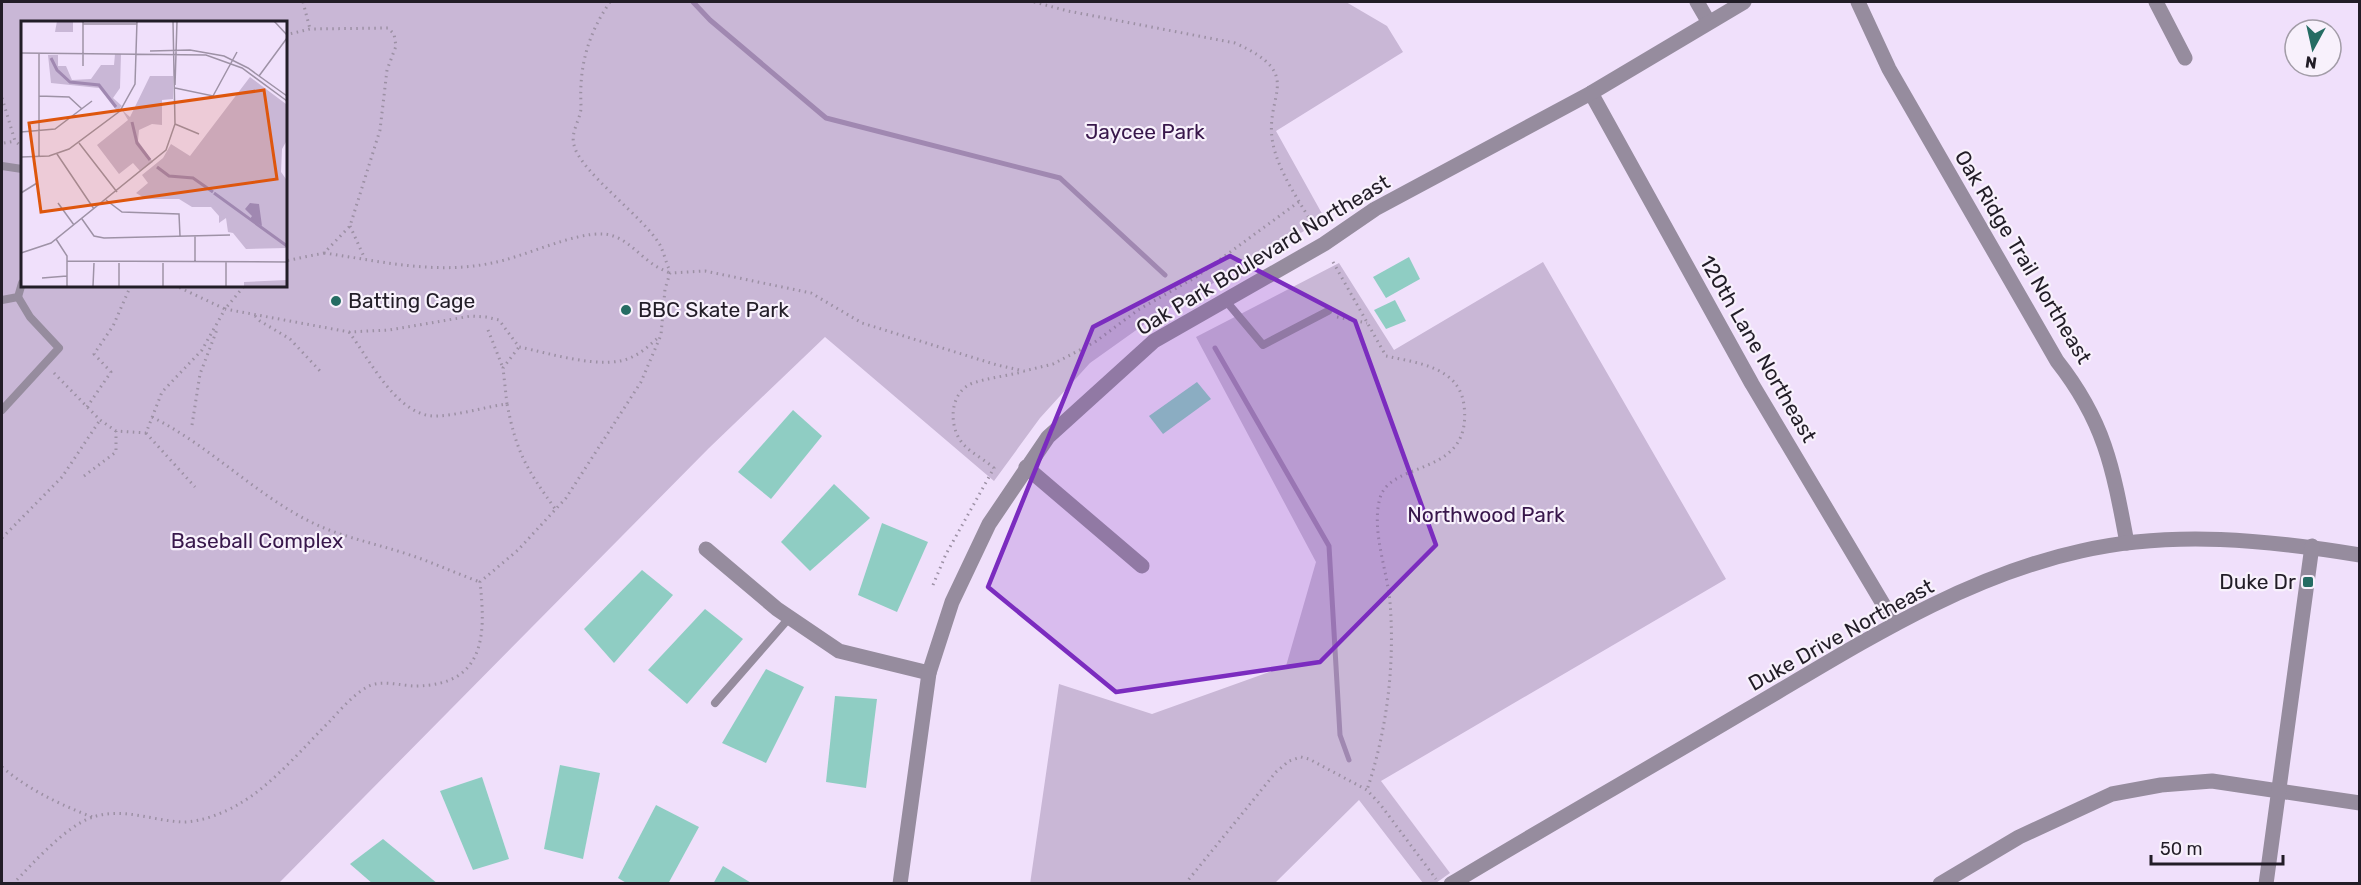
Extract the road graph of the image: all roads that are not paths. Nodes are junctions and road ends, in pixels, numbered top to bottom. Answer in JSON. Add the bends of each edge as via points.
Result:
{"nodes":[{"id":1,"x":1697,"y":2,"type":"edge"},
{"id":2,"x":1744,"y":2,"type":"edge"},
{"id":3,"x":1858,"y":2,"type":"edge"},
{"id":4,"x":2156,"y":2,"type":"edge"},
{"id":5,"x":1708,"y":21,"type":"junction"},
{"id":6,"x":2185,"y":58,"type":"dead end"},
{"id":7,"x":1591,"y":93,"type":"junction"},
{"id":8,"x":2,"y":165,"type":"edge"},
{"id":9,"x":21,"y":169,"type":"edge"},
{"id":10,"x":21,"y":286,"type":"edge"},
{"id":11,"x":18,"y":297,"type":"junction"},
{"id":12,"x":2,"y":300,"type":"edge"},
{"id":13,"x":1226,"y":301,"type":"junction"},
{"id":14,"x":1328,"y":311,"type":"road end"},
{"id":15,"x":2,"y":410,"type":"edge"},
{"id":16,"x":1026,"y":467,"type":"junction"},
{"id":17,"x":2127,"y":543,"type":"junction"},
{"id":18,"x":2312,"y":546,"type":"junction"},
{"id":19,"x":706,"y":549,"type":"dead end"},
{"id":20,"x":2360,"y":555,"type":"edge"},
{"id":21,"x":1142,"y":566,"type":"dead end"},
{"id":22,"x":789,"y":618,"type":"junction"},
{"id":23,"x":1895,"y":624,"type":"junction"},
{"id":24,"x":929,"y":673,"type":"junction"},
{"id":25,"x":715,"y":703,"type":"dead end"},
{"id":26,"x":2280,"y":791,"type":"junction"},
{"id":27,"x":2360,"y":803,"type":"edge"},
{"id":28,"x":1444,"y":882,"type":"edge"},
{"id":29,"x":900,"y":884,"type":"edge"},
{"id":30,"x":1940,"y":884,"type":"edge"},
{"id":31,"x":2266,"y":884,"type":"edge"}],
"edges":[{"from":1,"to":5,"type":"street"},
{"from":2,"to":5,"type":"street","name":"Oak Park Boulevard Northeast"},
{"from":3,"to":17,"type":"street","name":"Oak Ridge Trail Northeast","via":[[1889,69],[2056,361],[2097,422],[2114,477]]},
{"from":4,"to":6,"type":"street"},
{"from":5,"to":7,"type":"street","name":"Oak Park Boulevard Northeast"},
{"from":7,"to":13,"type":"street","name":"Oak Park Boulevard Northeast","via":[[1375,209]]},
{"from":7,"to":23,"type":"street","name":"120th Lane Northeast","via":[[1752,384]]},
{"from":8,"to":9,"type":"lane"},
{"from":10,"to":11,"type":"lane"},
{"from":11,"to":12,"type":"lane"},
{"from":11,"to":15,"type":"lane","via":[[30,317],[59,348]]},
{"from":13,"to":14,"type":"lane","via":[[1263,345]]},
{"from":13,"to":16,"type":"street","name":"Oak Park Boulevard Northeast","via":[[1154,341],[1048,437]]},
{"from":16,"to":21,"type":"street"},
{"from":16,"to":24,"type":"street","name":"Oak Park Boulevard Northeast","via":[[989,524],[952,602]]},
{"from":17,"to":18,"type":"street","name":"Duke Drive Northeast","via":[[2209,538]]},
{"from":17,"to":23,"type":"street","name":"Duke Drive Northeast","via":[[2080,551],[2001,575]]},
{"from":18,"to":20,"type":"street","name":"Duke Drive Northeast"},
{"from":18,"to":26,"type":"street"},
{"from":19,"to":22,"type":"street"},
{"from":22,"to":24,"type":"street","via":[[839,651]]},
{"from":22,"to":25,"type":"lane"},
{"from":23,"to":28,"type":"street","name":"Duke Drive Northeast"},
{"from":24,"to":29,"type":"street","name":"Oak Park Boulevard Northeast"},
{"from":26,"to":27,"type":"street"},
{"from":26,"to":30,"type":"street","via":[[2212,781],[2112,794],[2019,837]]},
{"from":26,"to":31,"type":"street"}]}
